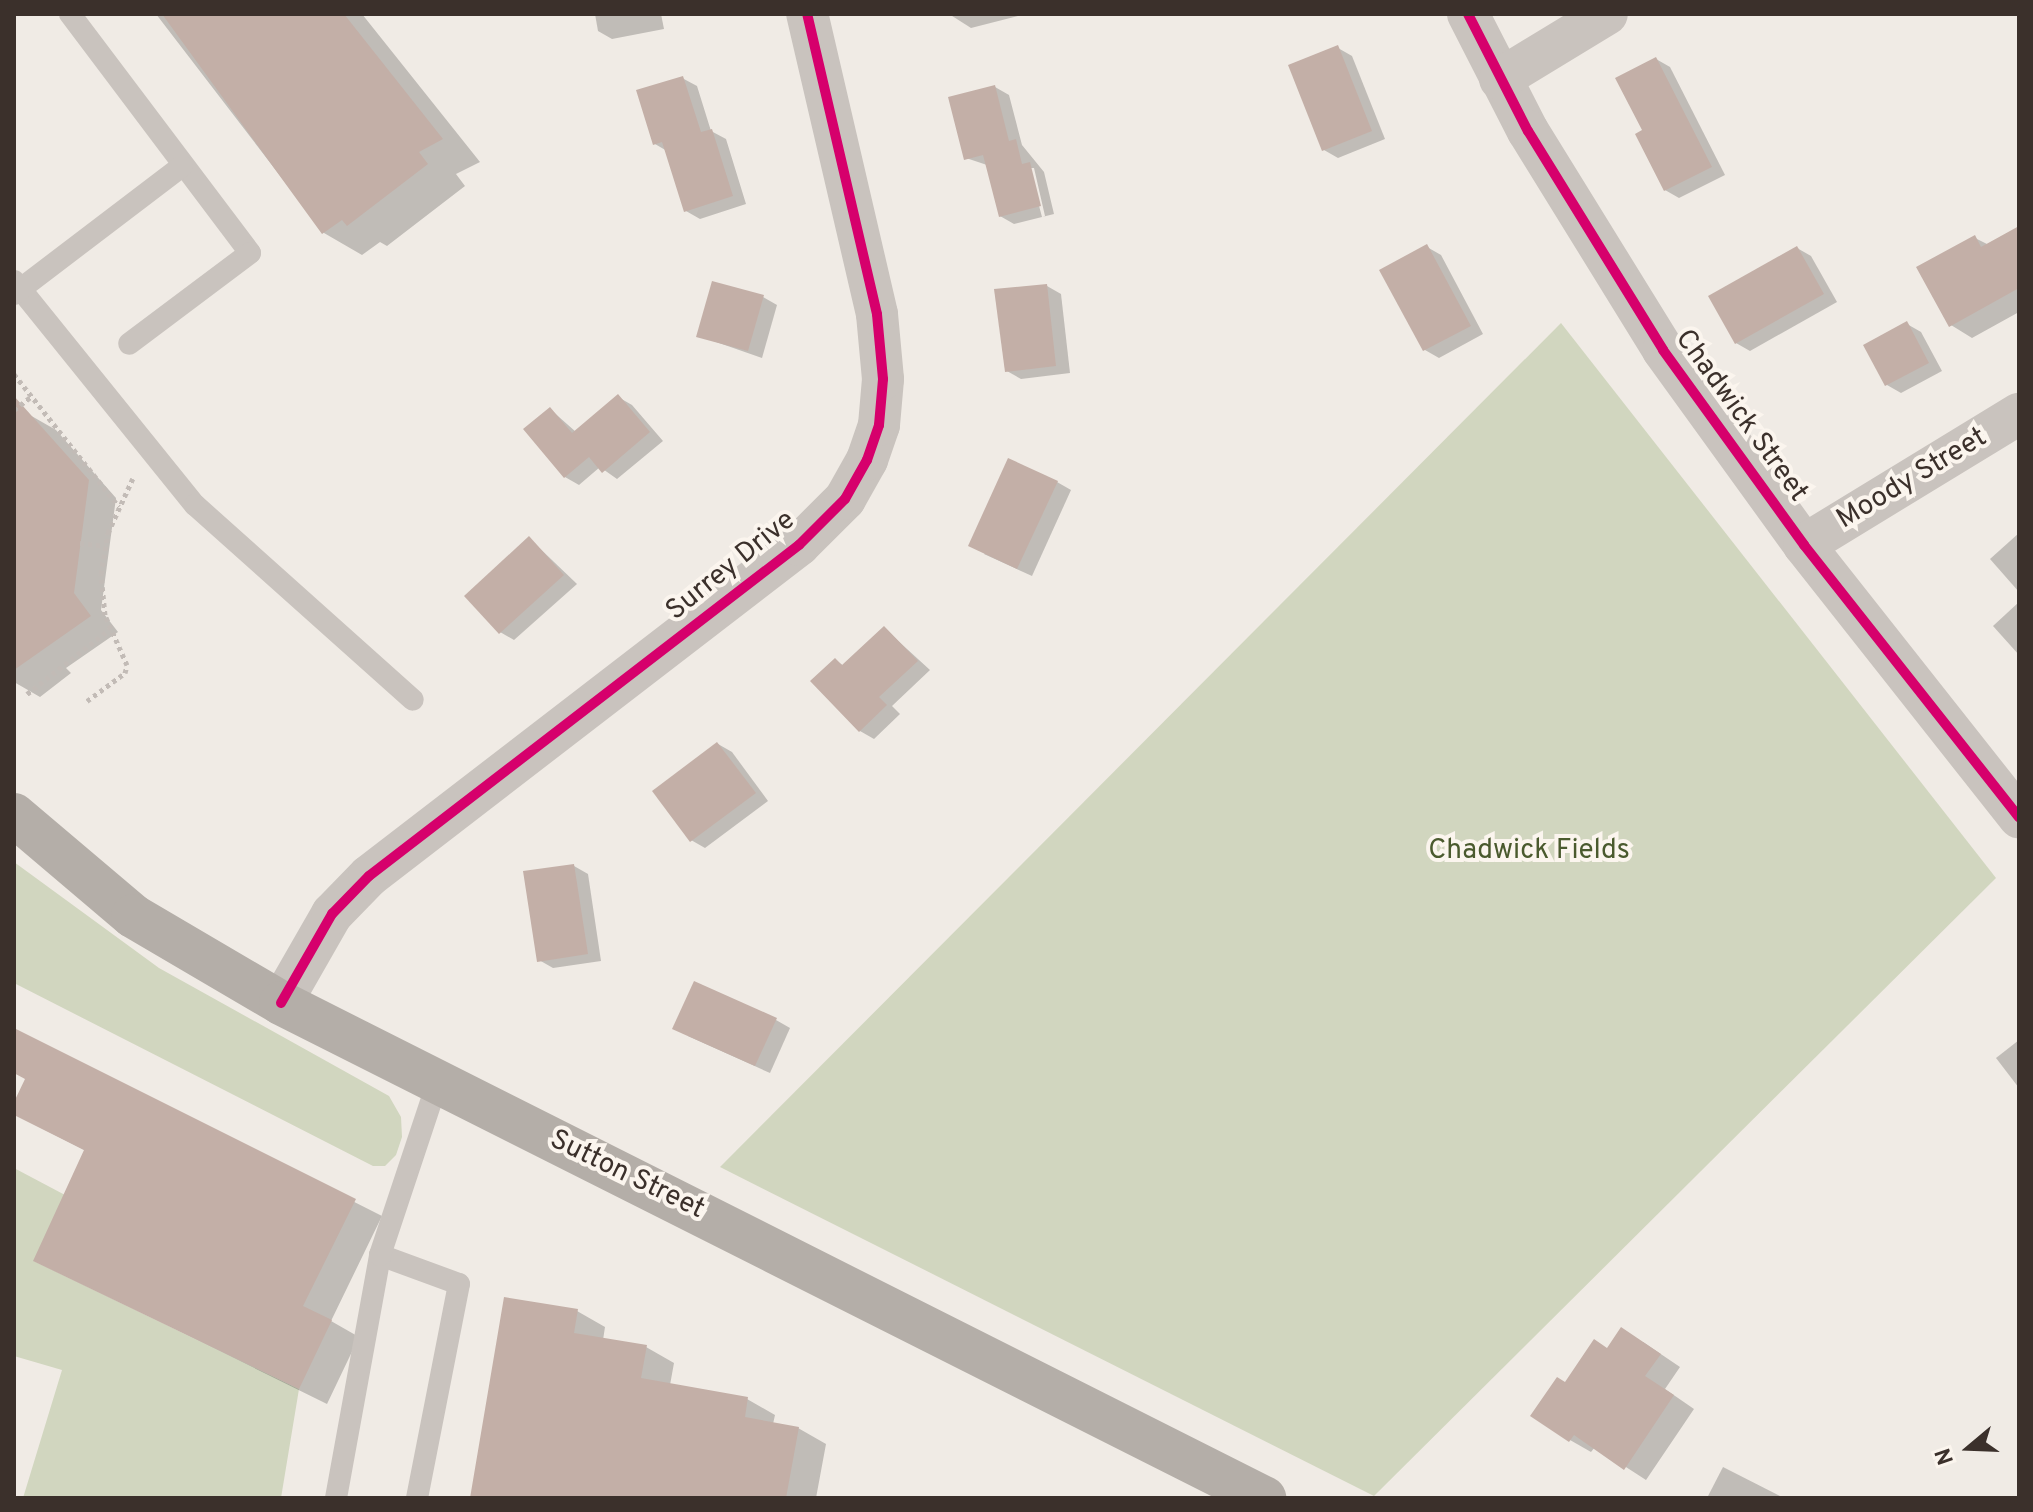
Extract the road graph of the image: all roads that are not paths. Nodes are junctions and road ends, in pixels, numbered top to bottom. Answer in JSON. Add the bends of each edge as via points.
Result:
{"nodes":[{"id":1,"x":70,"y":14,"type":"edge"},
{"id":2,"x":807,"y":14,"type":"edge"},
{"id":3,"x":1468,"y":14,"type":"edge"},
{"id":4,"x":1607,"y":14,"type":"edge"},
{"id":5,"x":1500,"y":79,"type":"junction"},
{"id":6,"x":182,"y":166,"type":"junction"},
{"id":7,"x":16,"y":288,"type":"edge"},
{"id":8,"x":129,"y":344,"type":"dead end"},
{"id":9,"x":2019,"y":414,"type":"edge"},
{"id":10,"x":1804,"y":545,"type":"junction"},
{"id":11,"x":413,"y":700,"type":"dead end"},
{"id":12,"x":2012,"y":792,"type":"edge"},
{"id":13,"x":14,"y":815,"type":"edge"},
{"id":14,"x":281,"y":1003,"type":"junction"},
{"id":15,"x":438,"y":1081,"type":"junction"},
{"id":16,"x":380,"y":1255,"type":"junction"},
{"id":17,"x":336,"y":1498,"type":"edge"},
{"id":18,"x":417,"y":1498,"type":"edge"},
{"id":19,"x":1264,"y":1498,"type":"edge"}],
"edges":[{"from":1,"to":6,"type":"lane"},
{"from":2,"to":14,"type":"street","name":"Surrey Drive","via":[[877,314],[883,379],[879,425],[867,460],[845,499],[799,545],[369,876],[332,914]]},
{"from":3,"to":5,"type":"street","name":"Chadwick Street"},
{"from":4,"to":5,"type":"street"},
{"from":5,"to":10,"type":"street","name":"Chadwick Street","via":[[1663,350]]},
{"from":6,"to":7,"type":"lane"},
{"from":6,"to":8,"type":"lane","via":[[250,253]]},
{"from":7,"to":11,"type":"lane","via":[[195,505]]},
{"from":9,"to":10,"type":"street","name":"Moody Street"},
{"from":10,"to":12,"type":"street","name":"Chadwick Street"},
{"from":13,"to":14,"type":"highway","name":"Sutton Street","via":[[133,916]]},
{"from":14,"to":15,"type":"highway","name":"Sutton Street"},
{"from":15,"to":16,"type":"lane"},
{"from":15,"to":19,"type":"highway","name":"Sutton Street"},
{"from":16,"to":17,"type":"lane"},
{"from":16,"to":18,"type":"lane","via":[[459,1284]]}]}
